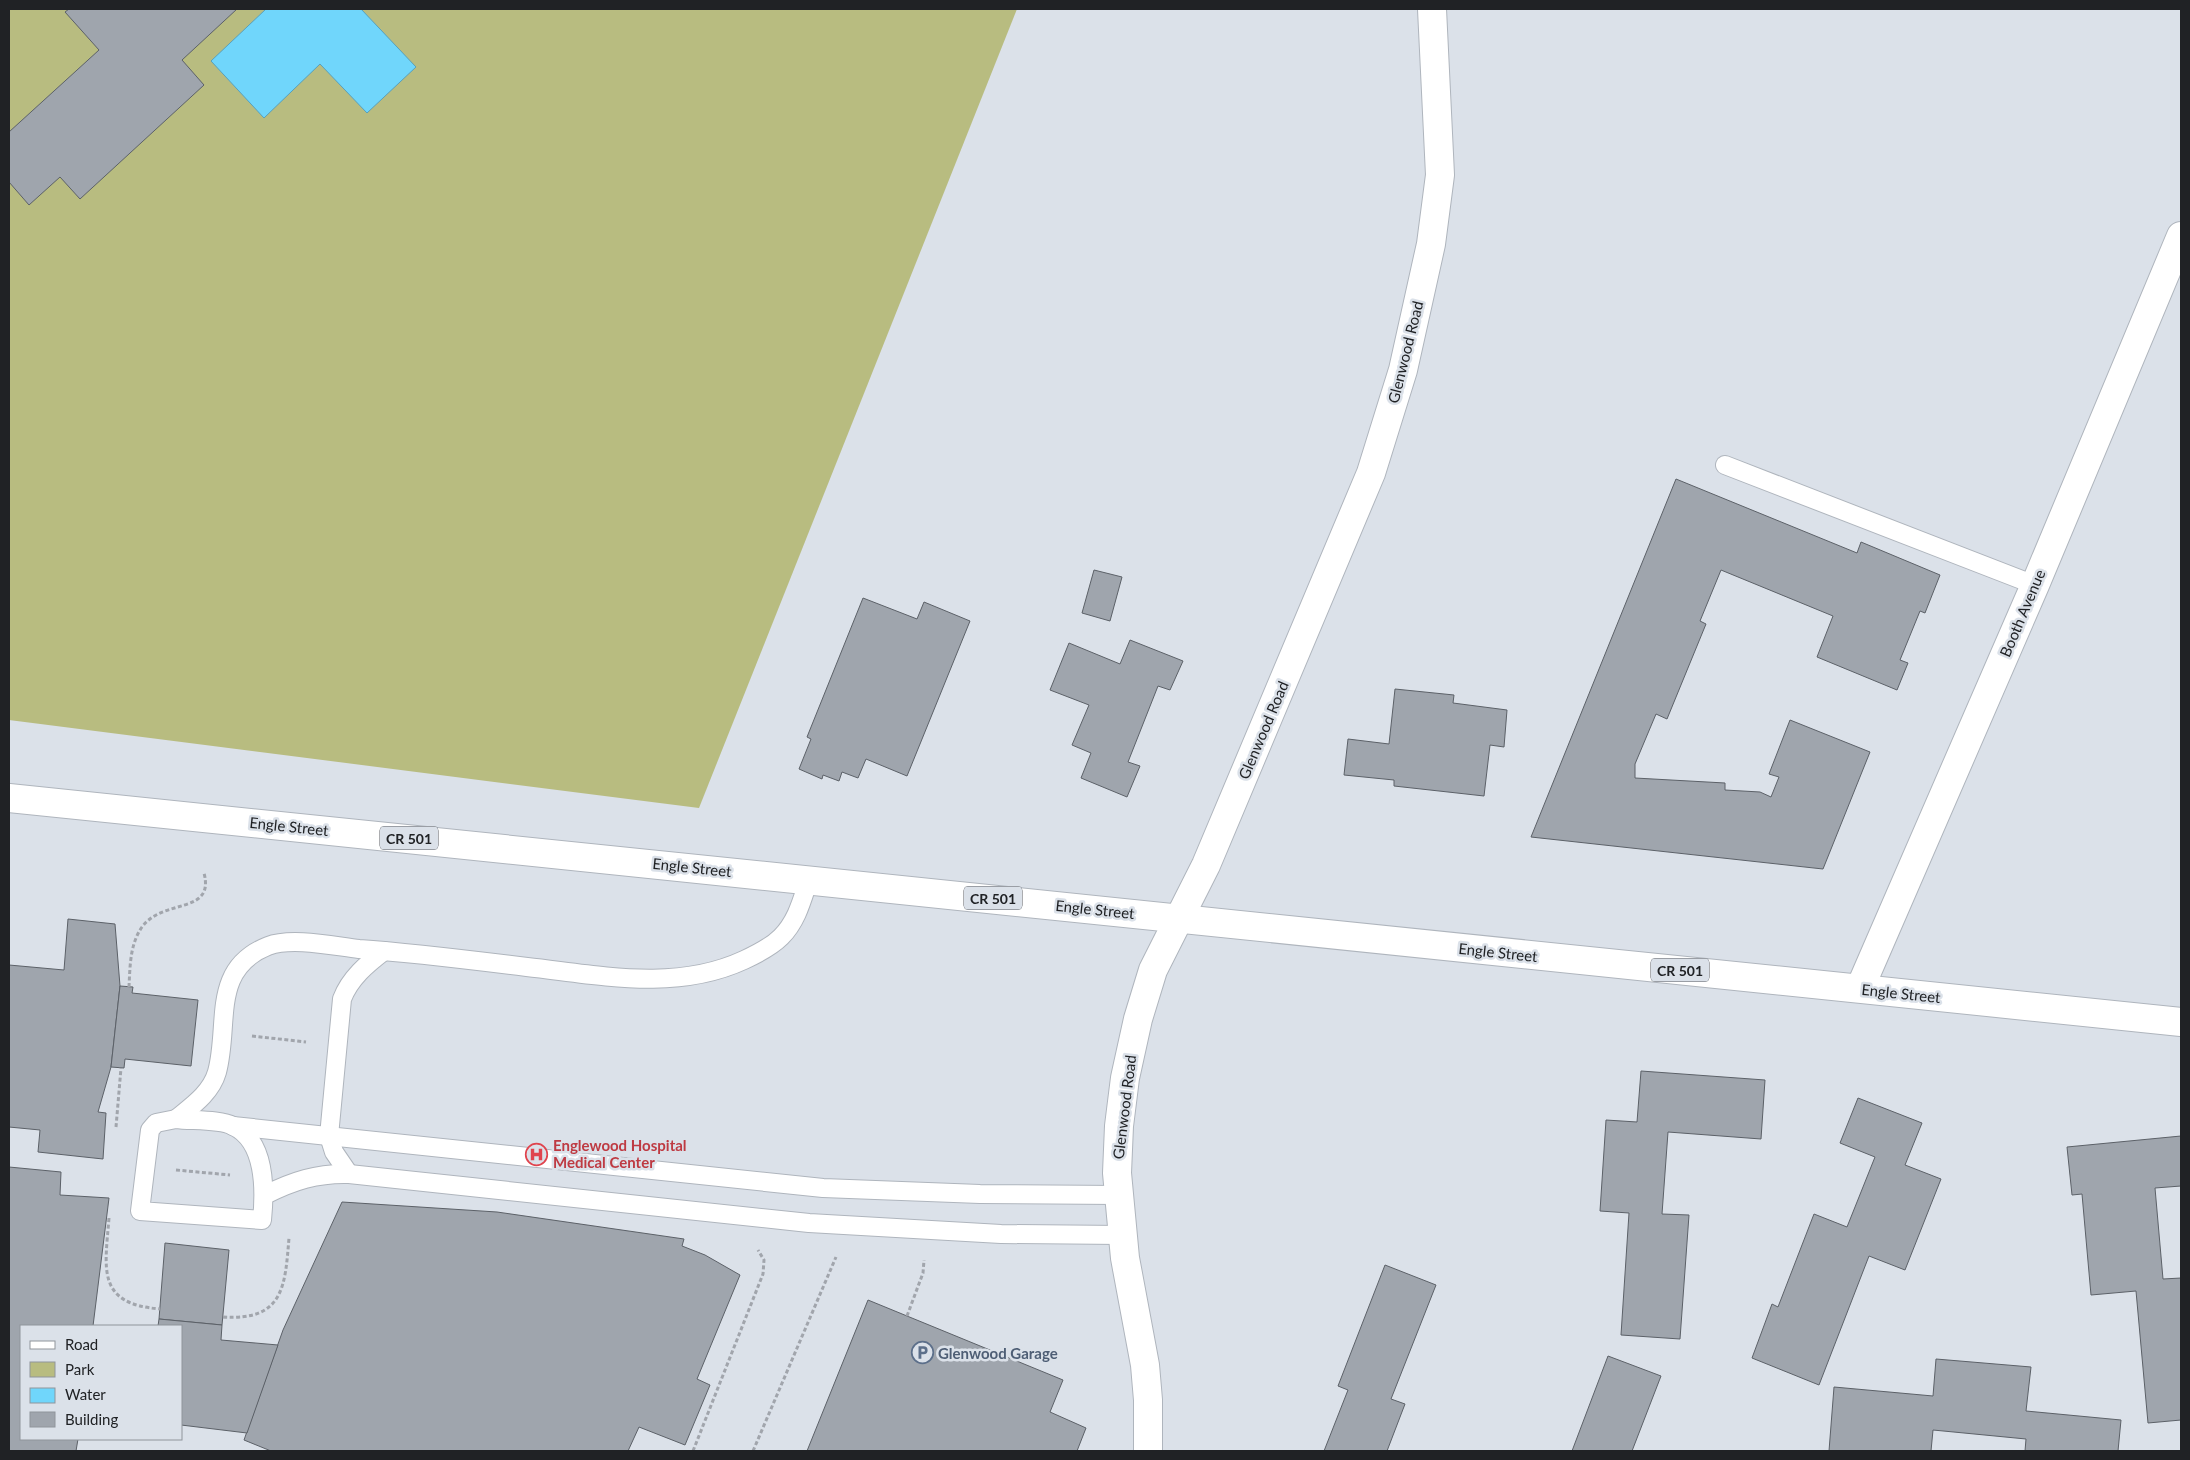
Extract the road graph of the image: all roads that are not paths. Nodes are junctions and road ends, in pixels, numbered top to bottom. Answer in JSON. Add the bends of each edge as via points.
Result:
{"nodes":[{"id":1,"x":1432,"y":9,"type":"edge"},
{"id":2,"x":2181,"y":236,"type":"edge"},
{"id":3,"x":1725,"y":465,"type":"dead end"},
{"id":4,"x":2035,"y":585,"type":"junction"},
{"id":5,"x":9,"y":798,"type":"edge"},
{"id":6,"x":808,"y":879,"type":"junction"},
{"id":7,"x":1178,"y":918,"type":"junction"},
{"id":8,"x":384,"y":951,"type":"junction"},
{"id":9,"x":1860,"y":988,"type":"junction"},
{"id":10,"x":2181,"y":1022,"type":"edge"},
{"id":11,"x":176,"y":1120,"type":"junction"},
{"id":12,"x":233,"y":1126,"type":"junction"},
{"id":13,"x":329,"y":1136,"type":"junction"},
{"id":14,"x":349,"y":1174,"type":"junction"},
{"id":15,"x":265,"y":1195,"type":"junction"},
{"id":16,"x":1119,"y":1195,"type":"junction"},
{"id":17,"x":1122,"y":1235,"type":"junction"},
{"id":18,"x":1148,"y":1451,"type":"edge"}],
"edges":[{"from":1,"to":7,"type":"street","name":"Glenwood Road","via":[[1440,175],[1430,244],[1403,370],[1367,482],[1206,865]]},
{"from":2,"to":4,"type":"street","name":"Booth Avenue"},
{"from":3,"to":4,"type":"lane"},
{"from":4,"to":9,"type":"street","name":"Booth Avenue"},
{"from":5,"to":6,"type":"street","name":"Engle Street","number":"CR 501"},
{"from":6,"to":7,"type":"street","name":"Engle Street","number":"CR 501"},
{"from":6,"to":8,"type":"lane","via":[[796,918],[780,938],[758,954],[708,974],[649,980]]},
{"from":7,"to":9,"type":"street","name":"Engle Street","number":"CR 501"},
{"from":7,"to":16,"type":"street","name":"Glenwood Road","via":[[1150,979],[1132,1050],[1119,1126]]},
{"from":8,"to":11,"type":"lane","via":[[290,942],[269,946],[252,954],[237,968],[228,984],[217,1072],[209,1088]]},
{"from":8,"to":13,"type":"lane","via":[[368,963],[348,986],[342,999]]},
{"from":9,"to":10,"type":"street","name":"Engle Street","number":"CR 501"},
{"from":11,"to":12,"type":"lane"},
{"from":11,"to":15,"type":"lane","via":[[156,1123],[150,1130],[140,1211],[262,1220]]},
{"from":12,"to":13,"type":"lane"},
{"from":12,"to":15,"type":"lane","via":[[252,1145],[264,1178]]},
{"from":13,"to":14,"type":"lane","via":[[334,1152]]},
{"from":13,"to":16,"type":"lane","via":[[823,1188]]},
{"from":14,"to":15,"type":"lane","via":[[307,1177]]},
{"from":14,"to":17,"type":"lane","via":[[809,1223],[1001,1234]]},
{"from":16,"to":17,"type":"street","name":"Glenwood Road"},
{"from":17,"to":18,"type":"street","name":"Glenwood Road","via":[[1145,1364]]}]}
